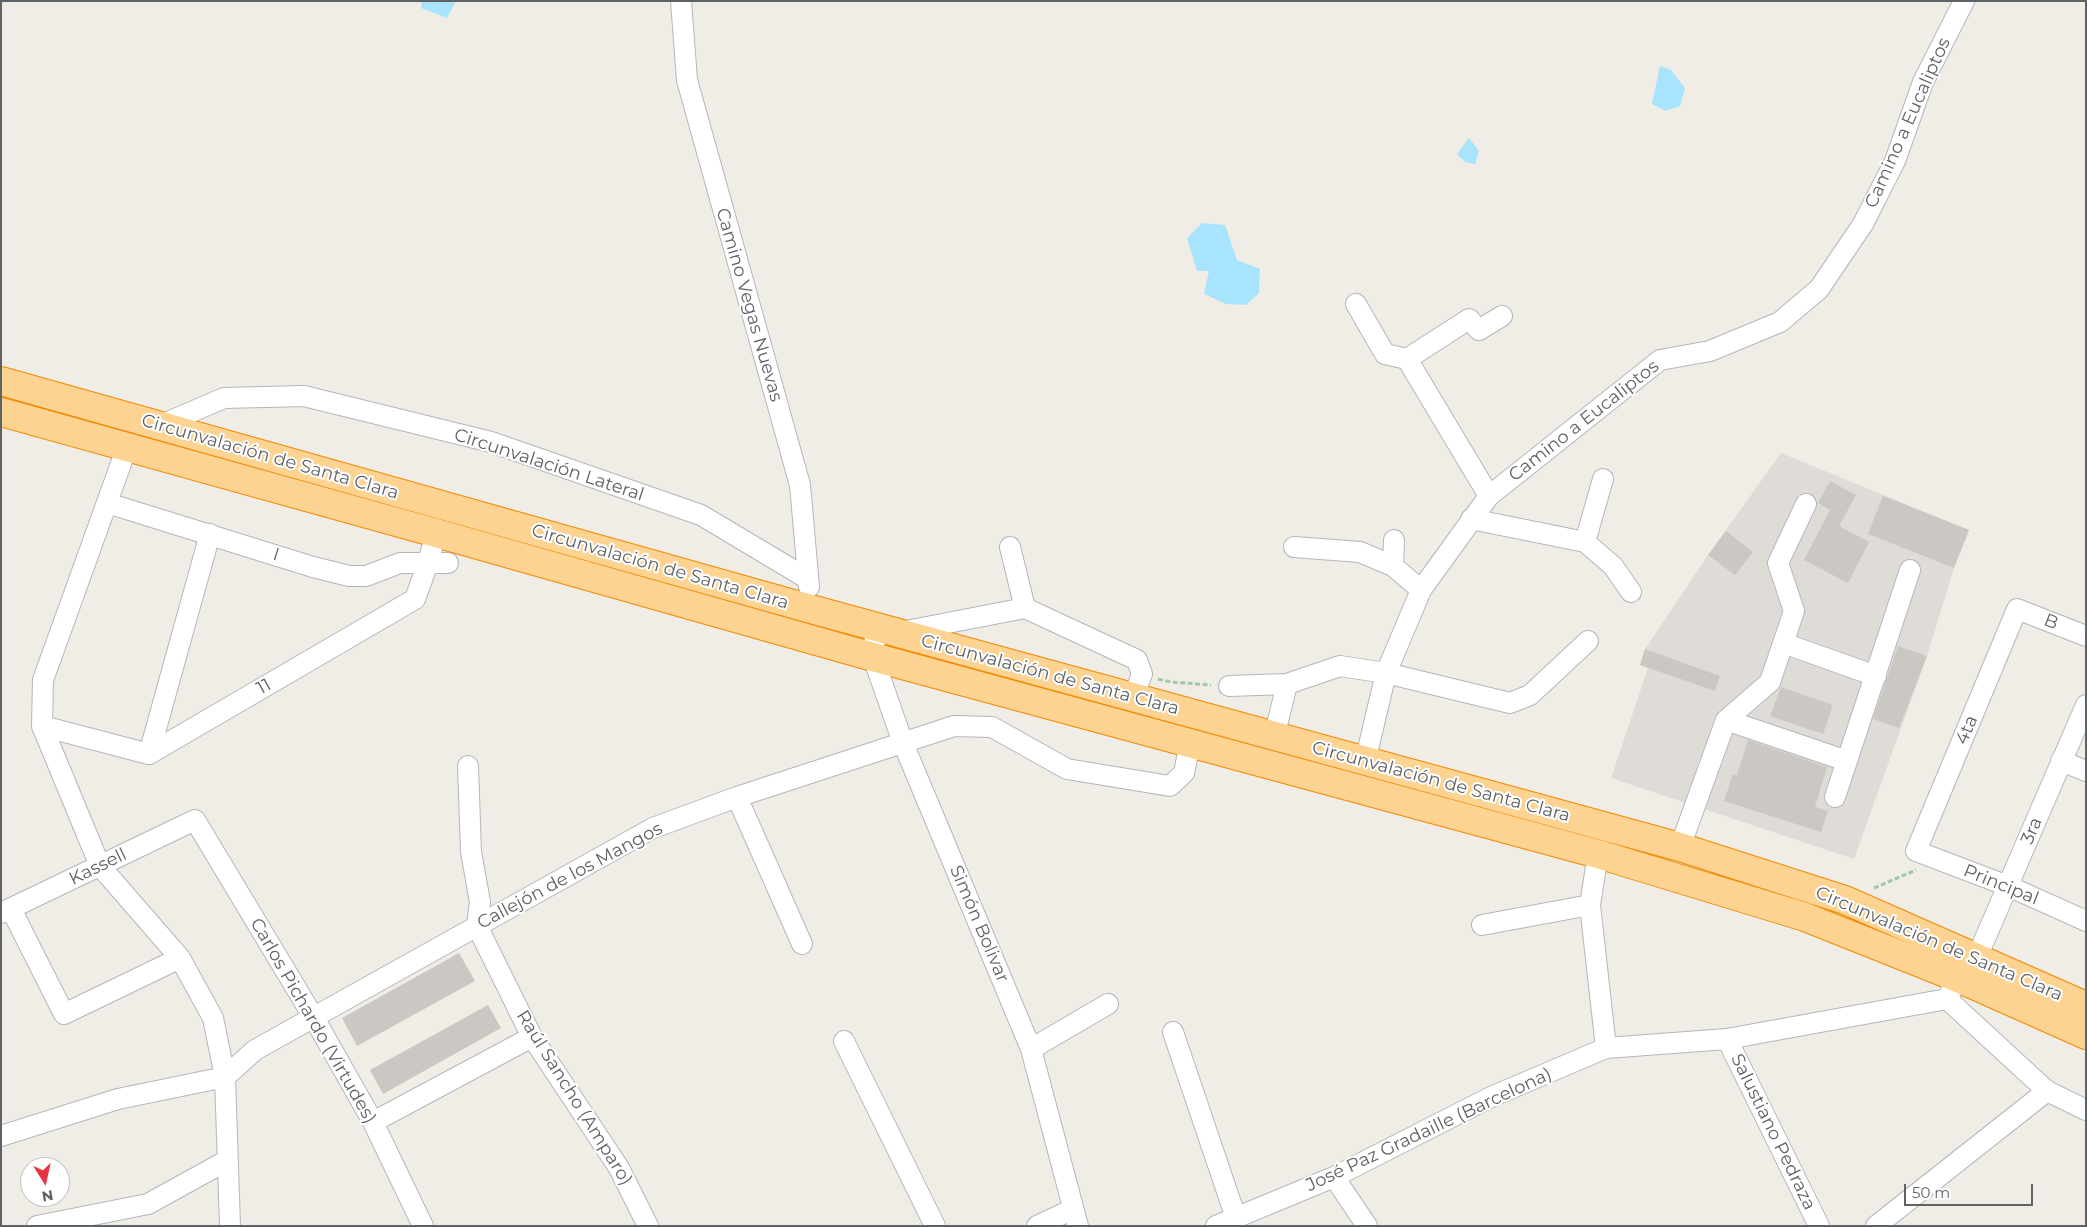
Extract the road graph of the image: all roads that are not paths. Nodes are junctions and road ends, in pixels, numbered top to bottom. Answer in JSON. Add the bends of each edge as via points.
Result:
{"nodes":[{"id":1,"x":681,"y":1,"type":"edge"},
{"id":2,"x":1964,"y":1,"type":"edge"},
{"id":3,"x":1356,"y":304,"type":"dead end"},
{"id":4,"x":1502,"y":316,"type":"dead end"},
{"id":5,"x":1407,"y":359,"type":"junction"},
{"id":6,"x":1,"y":381,"type":"edge"},
{"id":7,"x":1,"y":412,"type":"edge"},
{"id":8,"x":161,"y":425,"type":"junction"},
{"id":9,"x":126,"y":446,"type":"junction"},
{"id":10,"x":1603,"y":479,"type":"dead end"},
{"id":11,"x":1489,"y":496,"type":"junction"},
{"id":12,"x":107,"y":502,"type":"junction"},
{"id":13,"x":1806,"y":504,"type":"dead end"},
{"id":14,"x":1471,"y":519,"type":"junction"},
{"id":15,"x":436,"y":533,"type":"junction"},
{"id":16,"x":210,"y":534,"type":"junction"},
{"id":17,"x":1394,"y":540,"type":"dead end"},
{"id":18,"x":1585,"y":542,"type":"junction"},
{"id":19,"x":1010,"y":547,"type":"dead end"},
{"id":20,"x":1294,"y":547,"type":"dead end"},
{"id":21,"x":428,"y":563,"type":"junction"},
{"id":22,"x":448,"y":563,"type":"dead end"},
{"id":23,"x":1393,"y":566,"type":"junction"},
{"id":24,"x":1910,"y":570,"type":"dead end"},
{"id":25,"x":808,"y":579,"type":"junction"},
{"id":26,"x":1421,"y":590,"type":"junction"},
{"id":27,"x":1631,"y":592,"type":"dead end"},
{"id":28,"x":1025,"y":608,"type":"junction"},
{"id":29,"x":811,"y":609,"type":"junction"},
{"id":30,"x":2017,"y":609,"type":"joint"},
{"id":31,"x":887,"y":630,"type":"junction"},
{"id":32,"x":2086,"y":636,"type":"edge"},
{"id":33,"x":1588,"y":640,"type":"dead end"},
{"id":34,"x":1783,"y":643,"type":"junction"},
{"id":35,"x":872,"y":657,"type":"junction"},
{"id":36,"x":1386,"y":673,"type":"junction"},
{"id":37,"x":1876,"y":676,"type":"junction"},
{"id":38,"x":1287,"y":684,"type":"junction"},
{"id":39,"x":1137,"y":686,"type":"junction"},
{"id":40,"x":1229,"y":686,"type":"road end"},
{"id":41,"x":2086,"y":705,"type":"edge"},
{"id":42,"x":1726,"y":720,"type":"junction"},
{"id":43,"x":42,"y":726,"type":"junction"},
{"id":44,"x":1274,"y":737,"type":"junction"},
{"id":45,"x":903,"y":743,"type":"junction"},
{"id":46,"x":1190,"y":743,"type":"junction"},
{"id":47,"x":149,"y":754,"type":"junction"},
{"id":48,"x":1847,"y":760,"type":"junction"},
{"id":49,"x":2061,"y":761,"type":"junction"},
{"id":50,"x":1365,"y":762,"type":"junction"},
{"id":51,"x":468,"y":766,"type":"dead end"},
{"id":52,"x":2086,"y":771,"type":"edge"},
{"id":53,"x":738,"y":797,"type":"junction"},
{"id":54,"x":1835,"y":797,"type":"dead end"},
{"id":55,"x":195,"y":820,"type":"joint"},
{"id":56,"x":1680,"y":847,"type":"junction"},
{"id":57,"x":1916,"y":851,"type":"joint"},
{"id":58,"x":1598,"y":854,"type":"junction"},
{"id":59,"x":100,"y":866,"type":"junction"},
{"id":60,"x":2008,"y":886,"type":"junction"},
{"id":61,"x":1590,"y":904,"type":"junction"},
{"id":62,"x":6,"y":911,"type":"edge"},
{"id":63,"x":2086,"y":921,"type":"edge"},
{"id":64,"x":1482,"y":925,"type":"dead end"},
{"id":65,"x":477,"y":926,"type":"junction"},
{"id":66,"x":802,"y":944,"type":"dead end"},
{"id":67,"x":1977,"y":957,"type":"junction"},
{"id":68,"x":180,"y":958,"type":"junction"},
{"id":69,"x":1952,"y":989,"type":"junction"},
{"id":70,"x":1108,"y":1004,"type":"dead end"},
{"id":71,"x":2086,"y":1006,"type":"edge"},
{"id":72,"x":314,"y":1018,"type":"junction"},
{"id":73,"x":1173,"y":1032,"type":"dead end"},
{"id":74,"x":2086,"y":1035,"type":"edge"},
{"id":75,"x":532,"y":1037,"type":"junction"},
{"id":76,"x":1727,"y":1038,"type":"junction"},
{"id":77,"x":844,"y":1041,"type":"dead end"},
{"id":78,"x":1606,"y":1048,"type":"junction"},
{"id":79,"x":1031,"y":1049,"type":"junction"},
{"id":80,"x":225,"y":1077,"type":"junction"},
{"id":81,"x":2046,"y":1091,"type":"junction"},
{"id":82,"x":2086,"y":1110,"type":"edge"},
{"id":83,"x":373,"y":1122,"type":"junction"},
{"id":84,"x":1,"y":1136,"type":"edge"},
{"id":85,"x":226,"y":1161,"type":"junction"},
{"id":86,"x":1334,"y":1177,"type":"junction"},
{"id":87,"x":1076,"y":1217,"type":"edge"},
{"id":88,"x":1236,"y":1218,"type":"junction"},
{"id":89,"x":37,"y":1226,"type":"edge"},
{"id":90,"x":230,"y":1226,"type":"edge"},
{"id":91,"x":423,"y":1226,"type":"edge"},
{"id":92,"x":648,"y":1226,"type":"edge"},
{"id":93,"x":935,"y":1226,"type":"edge"},
{"id":94,"x":1037,"y":1226,"type":"edge"},
{"id":95,"x":1216,"y":1226,"type":"edge"},
{"id":96,"x":1367,"y":1226,"type":"edge"},
{"id":97,"x":1819,"y":1226,"type":"edge"},
{"id":98,"x":1876,"y":1226,"type":"edge"}],
"edges":[{"from":1,"to":25,"type":"street","name":"Camino Vegas Nuevas","via":[[686,80],[800,485]]},
{"from":2,"to":11,"type":"street","name":"Camino a Eucaliptos","via":[[1923,82],[1887,177],[1863,224],[1819,289],[1780,322],[1710,351],[1660,360]]},
{"from":3,"to":5,"type":"street","via":[[1385,354]]},
{"from":4,"to":5,"type":"street","via":[[1479,330],[1469,319]]},
{"from":5,"to":11,"type":"street"},
{"from":6,"to":8,"type":"highway","name":"Circunvalación de Santa Clara"},
{"from":7,"to":9,"type":"highway","name":"Circunvalación de Santa Clara"},
{"from":8,"to":25,"type":"street","name":"Circunvalación Lateral","via":[[224,398],[304,396],[491,442],[701,515]]},
{"from":8,"to":29,"type":"highway","name":"Circunvalación de Santa Clara"},
{"from":9,"to":12,"type":"street"},
{"from":9,"to":15,"type":"highway","name":"Circunvalación de Santa Clara"},
{"from":10,"to":18,"type":"street"},
{"from":11,"to":14,"type":"street","name":"Camino a Eucaliptos"},
{"from":12,"to":16,"type":"street","name":"I"},
{"from":12,"to":43,"type":"street","via":[[43,680]]},
{"from":13,"to":34,"type":"street","via":[[1778,563],[1794,611]]},
{"from":14,"to":18,"type":"street"},
{"from":14,"to":26,"type":"street","name":"Camino a Eucaliptos"},
{"from":15,"to":21,"type":"street","name":"11"},
{"from":15,"to":35,"type":"highway","name":"Circunvalación de Santa Clara"},
{"from":16,"to":21,"type":"street","name":"I","via":[[349,576],[366,576],[400,563]]},
{"from":16,"to":47,"type":"street"},
{"from":17,"to":23,"type":"street"},
{"from":18,"to":27,"type":"street","via":[[1613,566]]},
{"from":19,"to":28,"type":"street"},
{"from":20,"to":23,"type":"street","via":[[1360,552]]},
{"from":21,"to":22,"type":"street","name":"I"},
{"from":21,"to":47,"type":"street","name":"11","via":[[415,599]]},
{"from":23,"to":26,"type":"street"},
{"from":24,"to":37,"type":"street"},
{"from":25,"to":29,"type":"street","name":"Camino Vegas Nuevas"},
{"from":26,"to":36,"type":"street","name":"Camino a Eucaliptos"},
{"from":28,"to":31,"type":"street"},
{"from":28,"to":39,"type":"street","via":[[1138,660]]},
{"from":29,"to":31,"type":"highway","name":"Circunvalación de Santa Clara"},
{"from":30,"to":32,"type":"street","name":"B"},
{"from":30,"to":57,"type":"street","name":"4ta"},
{"from":31,"to":35,"type":"street","name":"Simón Bolivar"},
{"from":31,"to":39,"type":"highway","name":"Circunvalación de Santa Clara"},
{"from":33,"to":36,"type":"street","via":[[1530,696],[1510,702]]},
{"from":34,"to":37,"type":"street"},
{"from":34,"to":42,"type":"street","via":[[1770,682]]},
{"from":35,"to":45,"type":"street","name":"Simón Bolivar"},
{"from":35,"to":46,"type":"highway","name":"Circunvalación de Santa Clara"},
{"from":36,"to":38,"type":"street","via":[[1340,666]]},
{"from":36,"to":50,"type":"street","name":"Camino a Eucaliptos"},
{"from":37,"to":48,"type":"street"},
{"from":38,"to":40,"type":"street"},
{"from":38,"to":44,"type":"street"},
{"from":39,"to":44,"type":"highway","name":"Circunvalación de Santa Clara"},
{"from":41,"to":49,"type":"street","name":"3ra"},
{"from":42,"to":48,"type":"street"},
{"from":42,"to":56,"type":"street"},
{"from":43,"to":47,"type":"street"},
{"from":43,"to":59,"type":"street"},
{"from":44,"to":50,"type":"highway","name":"Circunvalación de Santa Clara"},
{"from":45,"to":46,"type":"street","name":"Callejón de los Mangos","via":[[954,726],[992,726],[1067,769],[1170,786],[1184,773]]},
{"from":45,"to":53,"type":"street","name":"Callejón de los Mangos"},
{"from":45,"to":79,"type":"street","name":"Simón Bolivar"},
{"from":46,"to":58,"type":"highway","name":"Circunvalación de Santa Clara"},
{"from":48,"to":54,"type":"street"},
{"from":49,"to":52,"type":"street"},
{"from":49,"to":60,"type":"street","name":"3ra"},
{"from":50,"to":56,"type":"highway","name":"Circunvalación de Santa Clara"},
{"from":51,"to":65,"type":"street","via":[[471,852],[480,902]]},
{"from":53,"to":65,"type":"street","name":"Callejón de los Mangos","via":[[653,828]]},
{"from":53,"to":66,"type":"street"},
{"from":55,"to":59,"type":"street","name":"Kassell"},
{"from":55,"to":72,"type":"street","name":"Carlos Pichardo (Virtudes)"},
{"from":56,"to":67,"type":"highway","name":"Circunvalación de Santa Clara","via":[[1845,900]]},
{"from":57,"to":60,"type":"street","name":"Principal"},
{"from":58,"to":61,"type":"street"},
{"from":58,"to":69,"type":"highway","name":"Circunvalación de Santa Clara","via":[[1805,917]]},
{"from":59,"to":62,"type":"street","name":"Kassell"},
{"from":59,"to":68,"type":"street"},
{"from":60,"to":63,"type":"street","name":"Principal"},
{"from":60,"to":67,"type":"street","name":"3ra"},
{"from":61,"to":64,"type":"street"},
{"from":61,"to":78,"type":"street"},
{"from":62,"to":68,"type":"street","via":[[64,1014]]},
{"from":65,"to":72,"type":"street","name":"Callejón de los Mangos"},
{"from":65,"to":75,"type":"street","name":"Raúl Sancho (Amparo)"},
{"from":67,"to":71,"type":"highway","name":"Circunvalación de Santa Clara"},
{"from":68,"to":80,"type":"street","via":[[213,1018]]},
{"from":69,"to":74,"type":"highway","name":"Circunvalación de Santa Clara"},
{"from":69,"to":76,"type":"street","name":"José Paz Gradaille (Barcelona)"},
{"from":69,"to":81,"type":"street"},
{"from":70,"to":79,"type":"street"},
{"from":72,"to":80,"type":"street","name":"Callejón de los Mangos","via":[[255,1050]]},
{"from":72,"to":83,"type":"street","name":"Carlos Pichardo (Virtudes)"},
{"from":73,"to":88,"type":"street"},
{"from":75,"to":83,"type":"street"},
{"from":75,"to":92,"type":"street","name":"Raúl Sancho (Amparo)","via":[[619,1168]]},
{"from":76,"to":78,"type":"street","name":"José Paz Gradaille (Barcelona)"},
{"from":76,"to":97,"type":"street","name":"Salustiano Pedraza"},
{"from":77,"to":93,"type":"street"},
{"from":78,"to":86,"type":"street","name":"José Paz Gradaille (Barcelona)","via":[[1490,1096]]},
{"from":79,"to":87,"type":"street","name":"Simón Bolivar"},
{"from":80,"to":84,"type":"street","via":[[118,1099]]},
{"from":80,"to":85,"type":"street"},
{"from":81,"to":82,"type":"street"},
{"from":81,"to":98,"type":"street"},
{"from":83,"to":91,"type":"street","name":"Carlos Pichardo (Virtudes)"},
{"from":85,"to":89,"type":"street","via":[[148,1204]]},
{"from":85,"to":90,"type":"street"},
{"from":86,"to":88,"type":"street","name":"José Paz Gradaille (Barcelona)"},
{"from":86,"to":96,"type":"street"},
{"from":87,"to":94,"type":"street"},
{"from":88,"to":95,"type":"street","name":"José Paz Gradaille (Barcelona)"}]}
